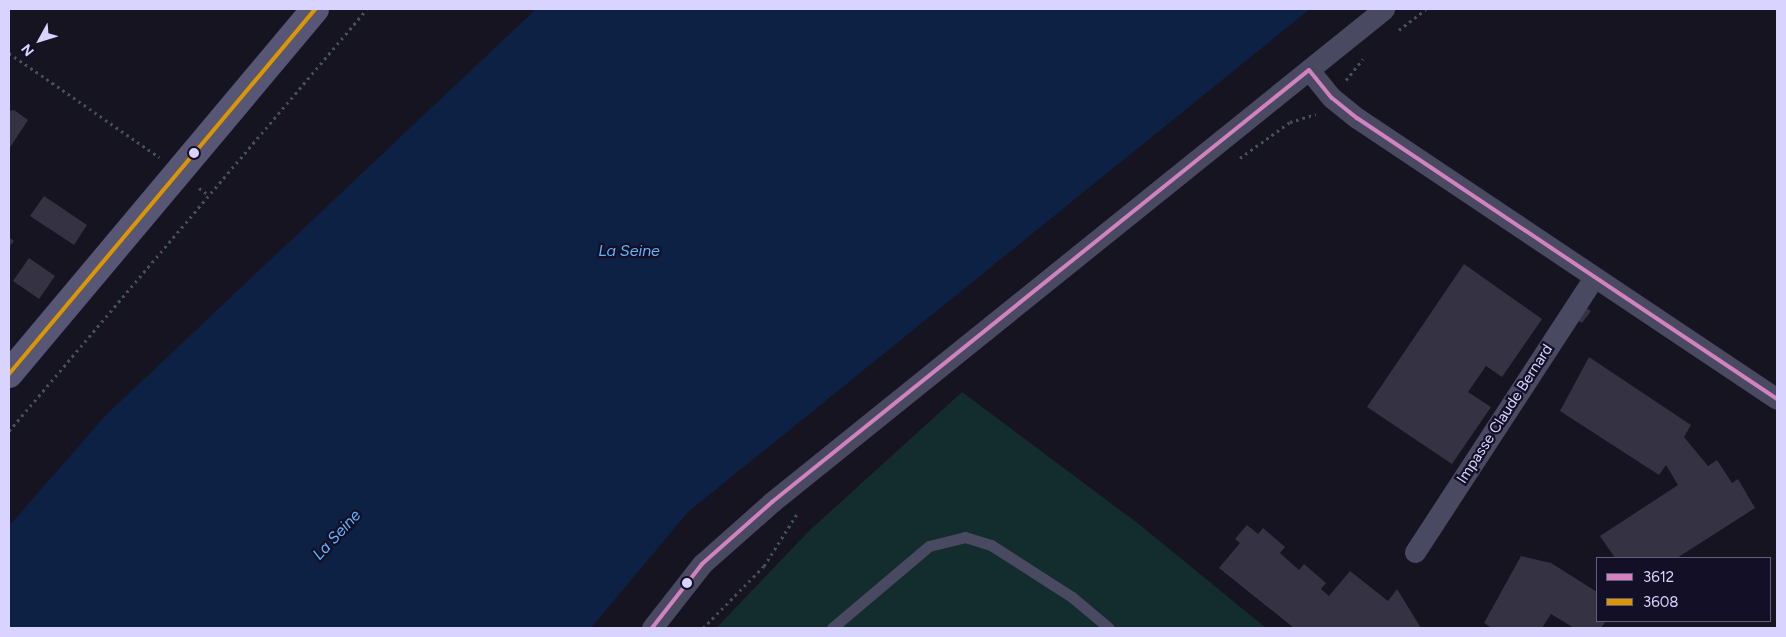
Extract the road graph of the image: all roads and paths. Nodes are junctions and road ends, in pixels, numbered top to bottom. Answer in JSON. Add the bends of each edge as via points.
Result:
{"nodes":[{"id":1,"x":315,"y":9,"type":"edge"},
{"id":2,"x":367,"y":9,"type":"edge"},
{"id":3,"x":1384,"y":9,"type":"edge"},
{"id":4,"x":9,"y":53,"type":"edge"},
{"id":5,"x":1309,"y":70,"type":"junction"},
{"id":6,"x":168,"y":163,"type":"dead end"},
{"id":7,"x":1594,"y":277,"type":"junction"},
{"id":8,"x":9,"y":374,"type":"edge"},
{"id":9,"x":1777,"y":399,"type":"edge"},
{"id":10,"x":9,"y":431,"type":"edge"},
{"id":11,"x":798,"y":512,"type":"dead end"},
{"id":12,"x":1415,"y":552,"type":"dead end"},
{"id":13,"x":652,"y":628,"type":"edge"},
{"id":14,"x":703,"y":628,"type":"edge"},
{"id":15,"x":832,"y":628,"type":"edge"},
{"id":16,"x":1109,"y":628,"type":"edge"}],
"edges":[{"from":1,"to":8,"type":"main road"},
{"from":2,"to":10,"type":"path"},
{"from":3,"to":5,"type":"street"},
{"from":4,"to":6,"type":"path"},
{"from":5,"to":7,"type":"street","via":[[1332,98],[1357,118]]},
{"from":5,"to":13,"type":"street","via":[[772,502],[702,564]]},
{"from":7,"to":9,"type":"street"},
{"from":7,"to":12,"type":"street","name":"Impasse Claude Bernard"},
{"from":11,"to":14,"type":"path","via":[[764,566]]},
{"from":15,"to":16,"type":"lane","via":[[929,546],[965,537],[991,545]]}]}
